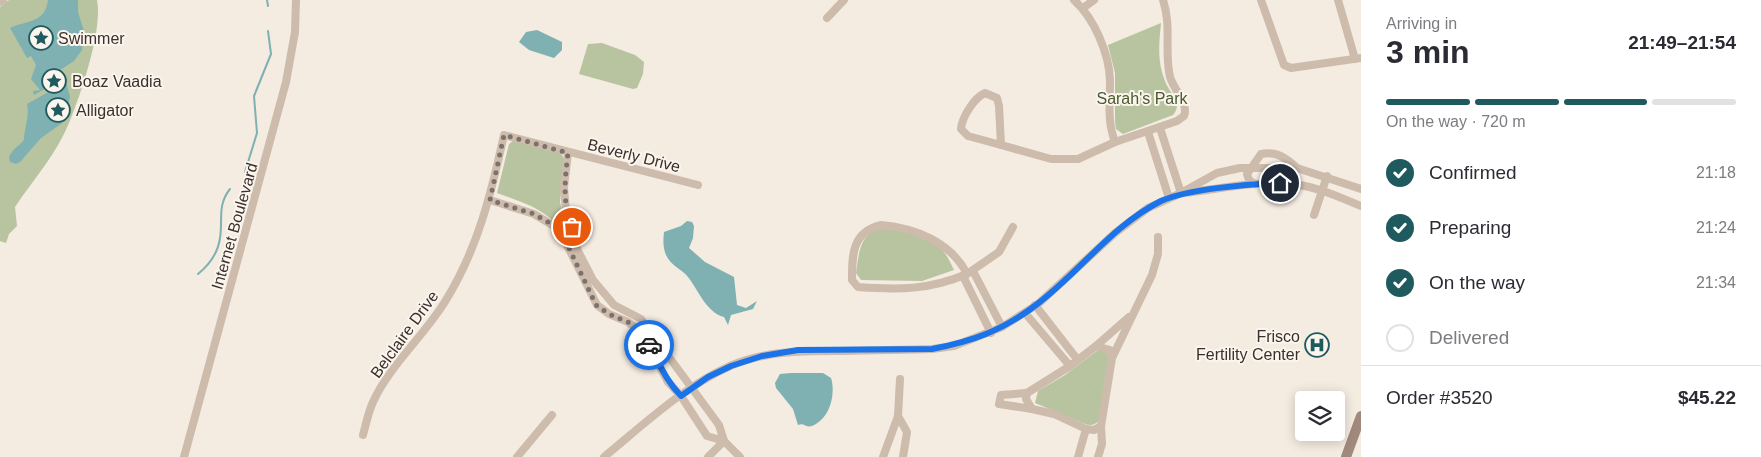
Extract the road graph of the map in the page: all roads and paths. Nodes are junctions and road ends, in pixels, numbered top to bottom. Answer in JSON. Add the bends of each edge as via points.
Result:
{"nodes":[{"id":1,"x":296,"y":0,"type":"edge"},
{"id":2,"x":844,"y":0,"type":"edge"},
{"id":3,"x":1074,"y":0,"type":"edge"},
{"id":4,"x":1094,"y":0,"type":"edge"},
{"id":5,"x":1163,"y":0,"type":"edge"},
{"id":6,"x":1261,"y":0,"type":"edge"},
{"id":7,"x":1338,"y":0,"type":"edge"},
{"id":8,"x":1083,"y":8,"type":"junction"},
{"id":9,"x":827,"y":18,"type":"dead end"},
{"id":10,"x":1358,"y":58,"type":"edge"},
{"id":11,"x":1160,"y":128,"type":"junction"},
{"id":12,"x":1148,"y":132,"type":"junction"},
{"id":13,"x":504,"y":135,"type":"joint"},
{"id":14,"x":1115,"y":142,"type":"junction"},
{"id":15,"x":1001,"y":145,"type":"junction"},
{"id":16,"x":568,"y":153,"type":"junction"},
{"id":17,"x":1250,"y":168,"type":"junction"},
{"id":18,"x":1296,"y":168,"type":"junction"},
{"id":19,"x":1327,"y":176,"type":"junction"},
{"id":20,"x":1255,"y":184,"type":"junction"},
{"id":21,"x":698,"y":185,"type":"dead end"},
{"id":22,"x":1361,"y":189,"type":"edge"},
{"id":23,"x":1322,"y":191,"type":"junction"},
{"id":24,"x":1181,"y":194,"type":"junction"},
{"id":25,"x":1169,"y":198,"type":"junction"},
{"id":26,"x":490,"y":200,"type":"junction"},
{"id":27,"x":1361,"y":206,"type":"edge"},
{"id":28,"x":1314,"y":215,"type":"dead end"},
{"id":29,"x":1013,"y":227,"type":"dead end"},
{"id":30,"x":1158,"y":236,"type":"dead end"},
{"id":31,"x":968,"y":274,"type":"junction"},
{"id":32,"x":1035,"y":306,"type":"junction"},
{"id":33,"x":1024,"y":313,"type":"junction"},
{"id":34,"x":1132,"y":314,"type":"junction"},
{"id":35,"x":1002,"y":327,"type":"junction"},
{"id":36,"x":991,"y":333,"type":"junction"},
{"id":37,"x":1096,"y":346,"type":"junction"},
{"id":38,"x":1112,"y":358,"type":"junction"},
{"id":39,"x":1077,"y":360,"type":"junction"},
{"id":40,"x":1070,"y":366,"type":"junction"},
{"id":41,"x":900,"y":379,"type":"dead end"},
{"id":42,"x":693,"y":388,"type":"junction"},
{"id":43,"x":1027,"y":393,"type":"junction"},
{"id":44,"x":681,"y":396,"type":"junction"},
{"id":45,"x":1032,"y":409,"type":"junction"},
{"id":46,"x":552,"y":415,"type":"dead end"},
{"id":47,"x":898,"y":416,"type":"junction"},
{"id":48,"x":1361,"y":416,"type":"edge"},
{"id":49,"x":1101,"y":426,"type":"junction"},
{"id":50,"x":1086,"y":430,"type":"junction"},
{"id":51,"x":363,"y":436,"type":"dead end"},
{"id":52,"x":724,"y":441,"type":"junction"},
{"id":53,"x":734,"y":455,"type":"edge"},
{"id":54,"x":184,"y":457,"type":"edge"},
{"id":55,"x":517,"y":457,"type":"edge"},
{"id":56,"x":604,"y":457,"type":"edge"},
{"id":57,"x":708,"y":457,"type":"edge"},
{"id":58,"x":882,"y":457,"type":"edge"},
{"id":59,"x":903,"y":457,"type":"edge"},
{"id":60,"x":1078,"y":457,"type":"edge"},
{"id":61,"x":1098,"y":457,"type":"edge"},
{"id":62,"x":1346,"y":457,"type":"edge"}],
"edges":[{"from":1,"to":54,"type":"street","name":"Internet Boulevard","via":[[295,32],[286,82]]},
{"from":2,"to":9,"type":"street"},
{"from":3,"to":8,"type":"street"},
{"from":4,"to":8,"type":"street"},
{"from":5,"to":11,"type":"street","via":[[1169,30],[1170,77],[1186,109],[1184,116]]},
{"from":6,"to":10,"type":"street","via":[[1284,65],[1291,68]]},
{"from":7,"to":10,"type":"street"},
{"from":8,"to":14,"type":"street","via":[[1100,40],[1109,73],[1109,120]]},
{"from":11,"to":12,"type":"street"},
{"from":11,"to":24,"type":"street"},
{"from":12,"to":14,"type":"street"},
{"from":12,"to":25,"type":"street"},
{"from":13,"to":16,"type":"street","name":"Beverly Drive"},
{"from":13,"to":26,"type":"street","name":"Belclaire Drive"},
{"from":14,"to":15,"type":"street","via":[[1078,159],[1059,160]]},
{"from":15,"to":15,"type":"street","via":[[997,98],[985,93],[977,98],[961,129],[968,136]]},
{"from":16,"to":21,"type":"street","name":"Beverly Drive"},
{"from":16,"to":42,"type":"street","via":[[564,187],[566,212],[578,251],[593,280],[614,305],[641,319]]},
{"from":17,"to":18,"type":"street"},
{"from":17,"to":18,"type":"street","via":[[1261,154],[1271,152],[1285,157]]},
{"from":17,"to":20,"type":"street","via":[[1247,174]]},
{"from":17,"to":24,"type":"street","via":[[1217,173]]},
{"from":18,"to":19,"type":"street"},
{"from":19,"to":22,"type":"street"},
{"from":19,"to":23,"type":"street"},
{"from":20,"to":23,"type":"street","via":[[1299,185]]},
{"from":20,"to":24,"type":"street"},
{"from":23,"to":27,"type":"street"},
{"from":23,"to":28,"type":"street"},
{"from":24,"to":25,"type":"street"},
{"from":25,"to":32,"type":"street","via":[[1148,208],[1115,233]]},
{"from":26,"to":44,"type":"street","via":[[534,214],[560,229],[596,305],[641,332],[668,382]]},
{"from":26,"to":51,"type":"street","name":"Belclaire Drive","via":[[460,276],[433,321],[386,380],[373,402]]},
{"from":29,"to":31,"type":"street","via":[[999,252]]},
{"from":30,"to":34,"type":"street","via":[[1158,254],[1152,275]]},
{"from":31,"to":31,"type":"street","via":[[956,256],[937,241],[898,226],[881,224],[867,230],[857,240],[852,256],[852,280],[858,287],[920,288]]},
{"from":31,"to":35,"type":"street"},
{"from":31,"to":36,"type":"street"},
{"from":32,"to":33,"type":"street"},
{"from":32,"to":39,"type":"street"},
{"from":33,"to":35,"type":"street"},
{"from":33,"to":40,"type":"street"},
{"from":34,"to":37,"type":"street"},
{"from":34,"to":38,"type":"street"},
{"from":35,"to":36,"type":"street"},
{"from":36,"to":42,"type":"street","via":[[954,346],[932,349],[798,350],[762,356],[731,366]]},
{"from":37,"to":38,"type":"street","via":[[1110,350]]},
{"from":37,"to":39,"type":"street"},
{"from":38,"to":49,"type":"street"},
{"from":39,"to":40,"type":"street"},
{"from":40,"to":43,"type":"street"},
{"from":41,"to":47,"type":"street"},
{"from":42,"to":44,"type":"street"},
{"from":42,"to":52,"type":"street","via":[[719,425]]},
{"from":43,"to":45,"type":"street","via":[[1026,399]]},
{"from":43,"to":45,"type":"street","via":[[1002,395],[999,404]]},
{"from":44,"to":52,"type":"street","via":[[707,436]]},
{"from":44,"to":56,"type":"street"},
{"from":45,"to":50,"type":"street","via":[[1054,414]]},
{"from":46,"to":55,"type":"street"},
{"from":47,"to":58,"type":"street"},
{"from":47,"to":59,"type":"street","via":[[906,432]]},
{"from":48,"to":62,"type":"main road"},
{"from":49,"to":50,"type":"street"},
{"from":49,"to":61,"type":"street","via":[[1102,444]]},
{"from":50,"to":60,"type":"street"},
{"from":52,"to":53,"type":"street"},
{"from":52,"to":57,"type":"street"}]}
